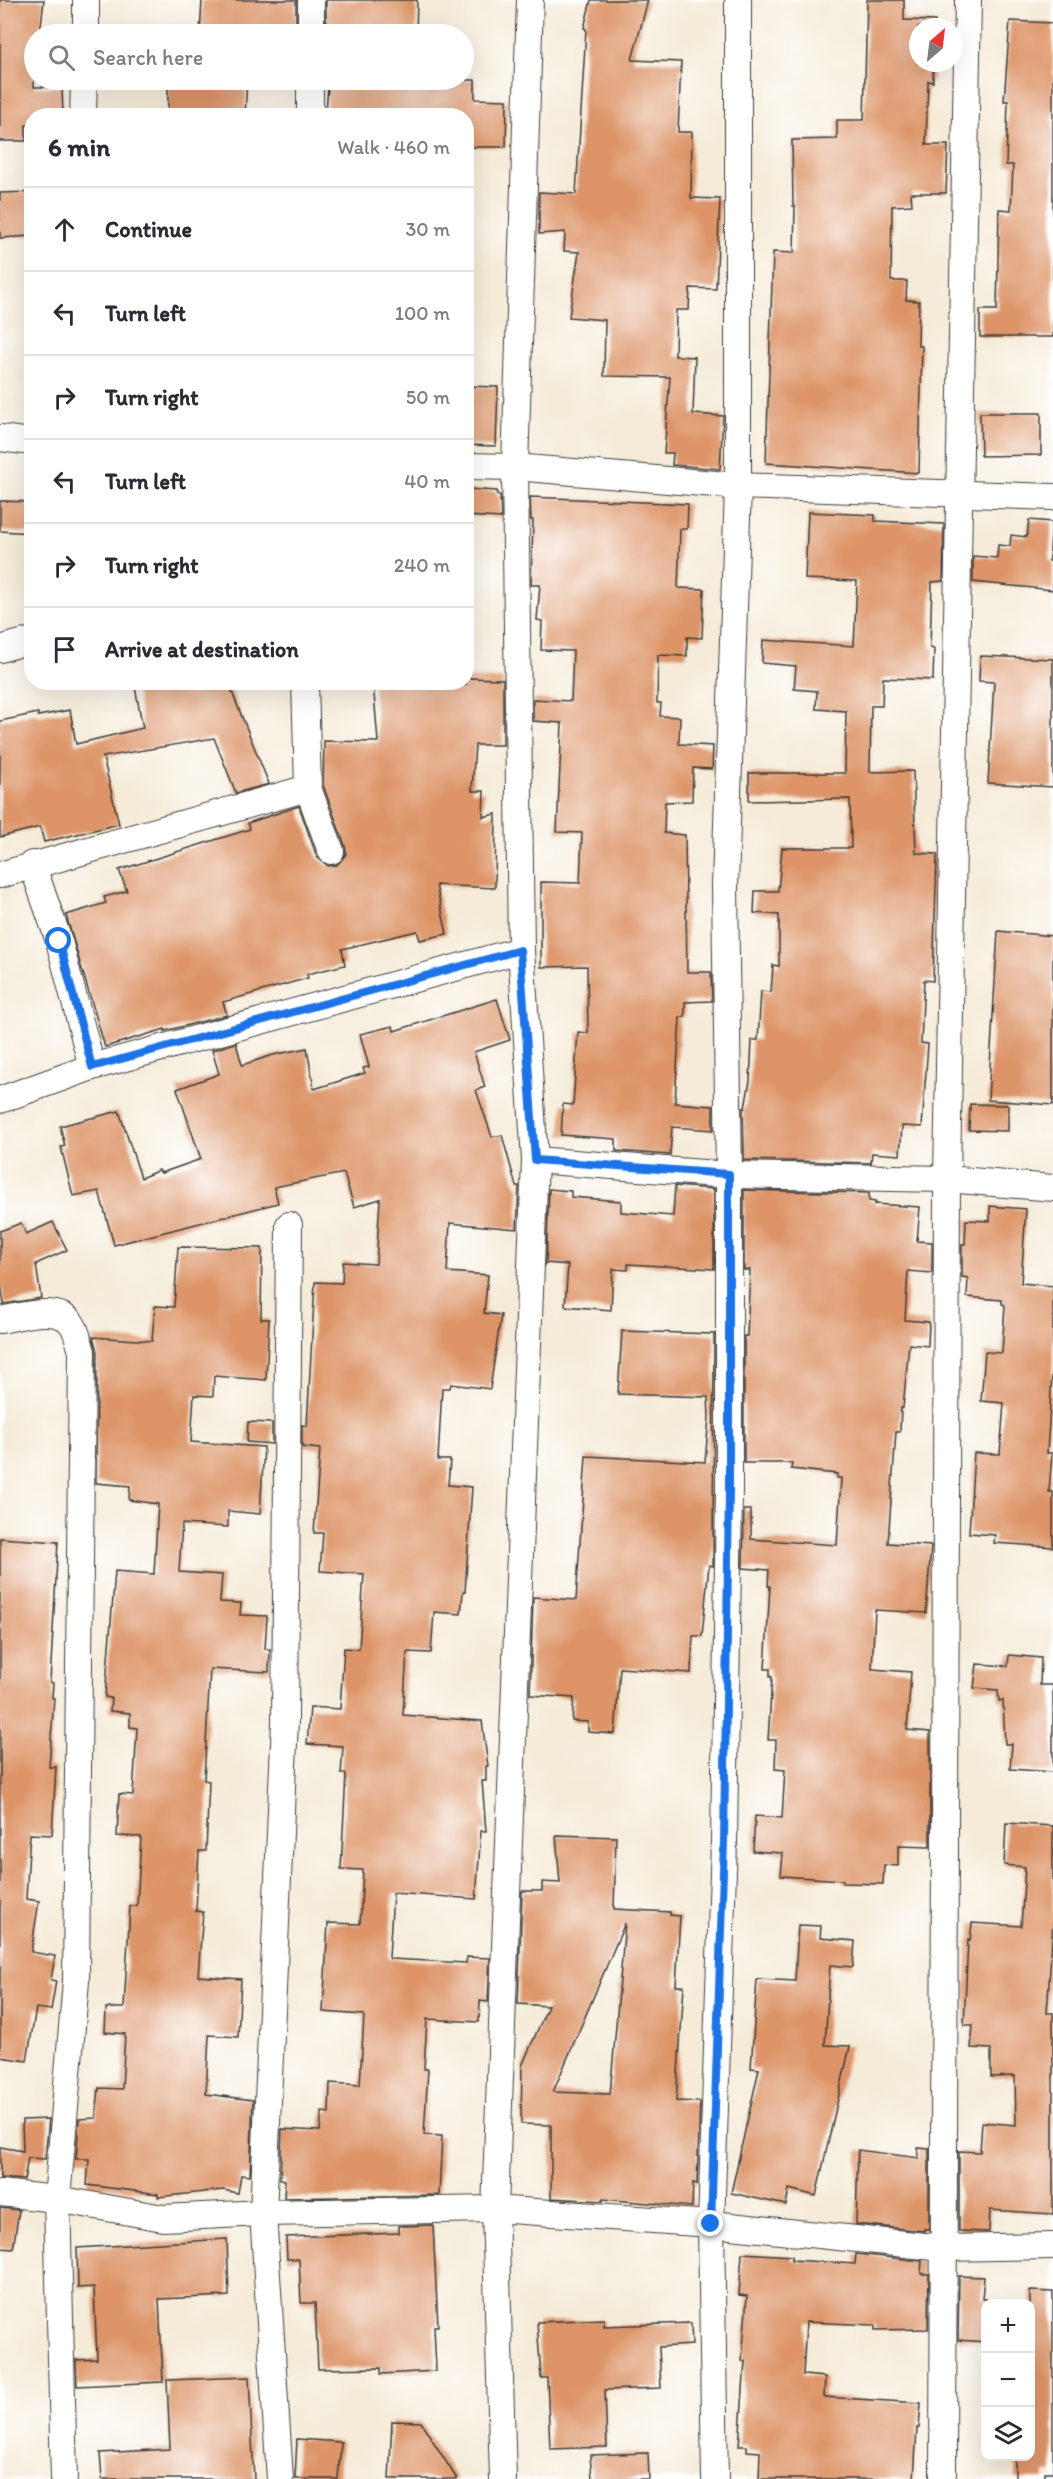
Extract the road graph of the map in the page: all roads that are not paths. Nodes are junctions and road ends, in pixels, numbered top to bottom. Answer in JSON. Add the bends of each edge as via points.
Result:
{"nodes":[{"id":1,"x":86,"y":0,"type":"edge"},
{"id":2,"x":311,"y":0,"type":"edge"},
{"id":3,"x":530,"y":0,"type":"edge"},
{"id":4,"x":738,"y":0,"type":"edge"},
{"id":5,"x":968,"y":0,"type":"edge"},
{"id":6,"x":86,"y":24,"type":"edge"},
{"id":7,"x":311,"y":24,"type":"edge"},
{"id":8,"x":84,"y":90,"type":"edge"},
{"id":9,"x":310,"y":90,"type":"edge"},
{"id":10,"x":83,"y":108,"type":"edge"},
{"id":11,"x":310,"y":108,"type":"edge"},
{"id":12,"x":0,"y":438,"type":"edge"},
{"id":13,"x":24,"y":441,"type":"edge"},
{"id":14,"x":474,"y":466,"type":"edge"},
{"id":15,"x":515,"y":467,"type":"junction"},
{"id":16,"x":738,"y":486,"type":"junction"},
{"id":17,"x":960,"y":495,"type":"junction"},
{"id":18,"x":1053,"y":497,"type":"edge"},
{"id":19,"x":24,"y":642,"type":"edge"},
{"id":20,"x":0,"y":649,"type":"edge"},
{"id":21,"x":305,"y":690,"type":"edge"},
{"id":22,"x":308,"y":788,"type":"junction"},
{"id":23,"x":331,"y":851,"type":"dead end"},
{"id":24,"x":32,"y":864,"type":"junction"},
{"id":25,"x":0,"y":875,"type":"edge"},
{"id":26,"x":520,"y":950,"type":"junction"},
{"id":27,"x":92,"y":1067,"type":"junction"},
{"id":28,"x":0,"y":1100,"type":"edge"},
{"id":29,"x":535,"y":1160,"type":"junction"},
{"id":30,"x":729,"y":1174,"type":"junction"},
{"id":31,"x":947,"y":1179,"type":"junction"},
{"id":32,"x":1053,"y":1188,"type":"edge"},
{"id":33,"x":289,"y":1225,"type":"dead end"},
{"id":34,"x":0,"y":1320,"type":"edge"},
{"id":35,"x":0,"y":2193,"type":"edge"},
{"id":36,"x":57,"y":2199,"type":"junction"},
{"id":37,"x":495,"y":2209,"type":"junction"},
{"id":38,"x":263,"y":2213,"type":"junction"},
{"id":39,"x":711,"y":2224,"type":"junction"},
{"id":40,"x":1053,"y":2246,"type":"edge"},
{"id":41,"x":944,"y":2248,"type":"junction"},
{"id":42,"x":64,"y":2479,"type":"edge"},
{"id":43,"x":280,"y":2479,"type":"edge"},
{"id":44,"x":503,"y":2479,"type":"edge"},
{"id":45,"x":715,"y":2479,"type":"edge"},
{"id":46,"x":943,"y":2479,"type":"edge"}],
"edges":[{"from":1,"to":6,"type":"street"},
{"from":2,"to":7,"type":"street"},
{"from":3,"to":15,"type":"street"},
{"from":4,"to":16,"type":"street"},
{"from":5,"to":17,"type":"street"},
{"from":8,"to":10,"type":"street"},
{"from":9,"to":11,"type":"street"},
{"from":12,"to":13,"type":"street"},
{"from":14,"to":15,"type":"street"},
{"from":15,"to":16,"type":"street"},
{"from":15,"to":26,"type":"street"},
{"from":16,"to":17,"type":"street"},
{"from":16,"to":30,"type":"street","via":[[725,886]]},
{"from":17,"to":18,"type":"street"},
{"from":17,"to":31,"type":"street"},
{"from":19,"to":20,"type":"street"},
{"from":21,"to":22,"type":"street"},
{"from":22,"to":23,"type":"street"},
{"from":22,"to":24,"type":"street"},
{"from":24,"to":25,"type":"street"},
{"from":24,"to":27,"type":"street","via":[[59,941]]},
{"from":26,"to":27,"type":"street"},
{"from":26,"to":29,"type":"street"},
{"from":27,"to":28,"type":"street"},
{"from":29,"to":30,"type":"street"},
{"from":29,"to":37,"type":"street"},
{"from":30,"to":31,"type":"street"},
{"from":30,"to":39,"type":"street","via":[[724,1842]]},
{"from":31,"to":32,"type":"street"},
{"from":31,"to":41,"type":"street"},
{"from":33,"to":38,"type":"street","via":[[285,1721]]},
{"from":34,"to":36,"type":"street","via":[[44,1312],[60,1317],[71,1323],[81,1351],[76,1981]]},
{"from":35,"to":36,"type":"street"},
{"from":36,"to":38,"type":"street","via":[[163,2218]]},
{"from":36,"to":42,"type":"street"},
{"from":37,"to":38,"type":"street"},
{"from":37,"to":39,"type":"street"},
{"from":37,"to":44,"type":"street"},
{"from":38,"to":43,"type":"street"},
{"from":39,"to":41,"type":"street"},
{"from":39,"to":45,"type":"street"},
{"from":40,"to":41,"type":"street"},
{"from":41,"to":46,"type":"street"}]}
